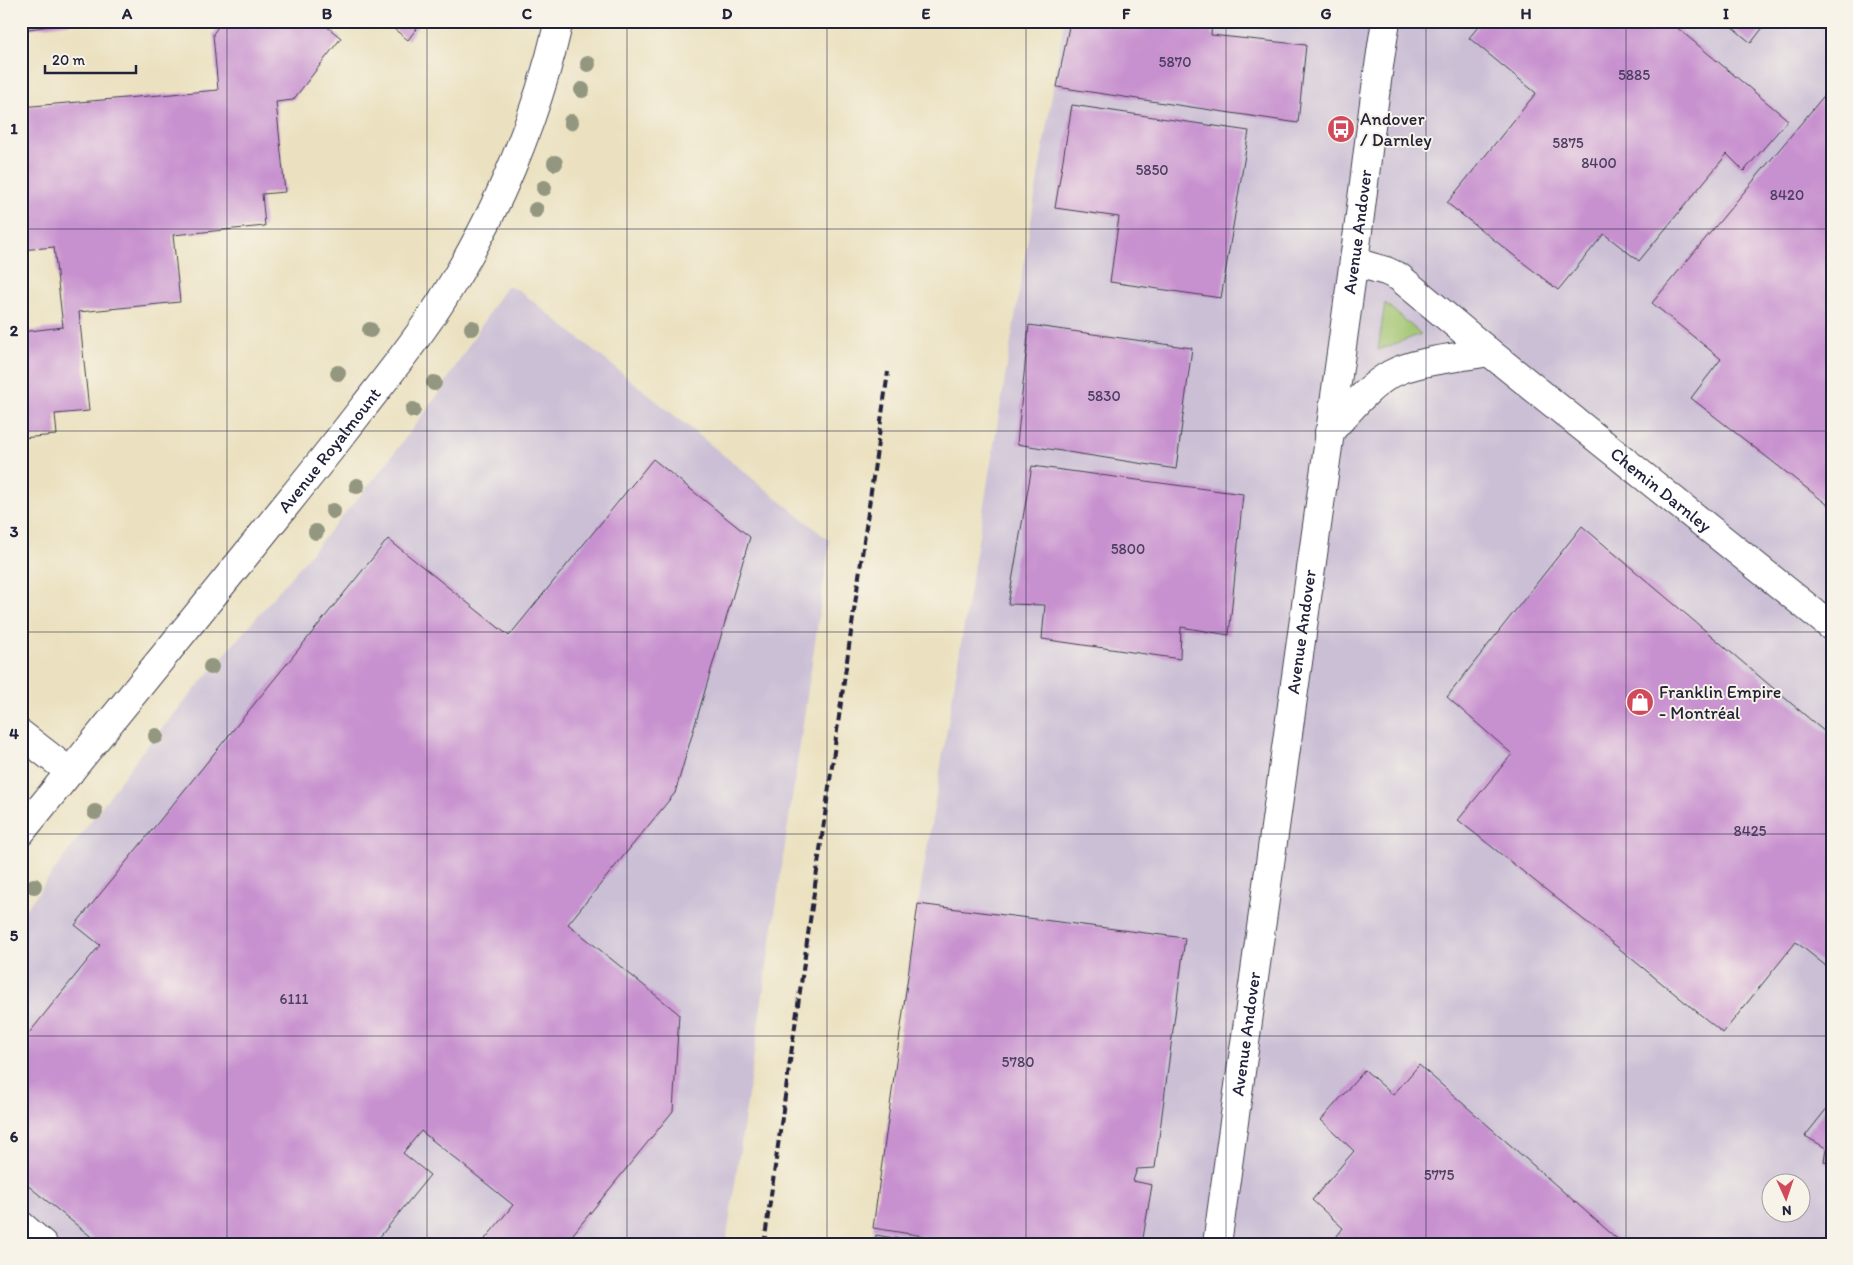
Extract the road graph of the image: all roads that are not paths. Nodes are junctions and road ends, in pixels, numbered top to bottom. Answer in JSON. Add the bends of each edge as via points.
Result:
{"nodes":[{"id":1,"x":559,"y":21,"type":"edge"},
{"id":2,"x":1386,"y":21,"type":"edge"},
{"id":3,"x":1354,"y":262,"type":"junction"},
{"id":4,"x":1489,"y":352,"type":"junction"},
{"id":5,"x":1328,"y":432,"type":"junction"},
{"id":6,"x":1832,"y":628,"type":"edge"},
{"id":7,"x":21,"y":734,"type":"edge"},
{"id":8,"x":70,"y":772,"type":"junction"},
{"id":9,"x":21,"y":832,"type":"edge"},
{"id":10,"x":21,"y":1225,"type":"edge"},
{"id":11,"x":43,"y":1244,"type":"edge"},
{"id":12,"x":1217,"y":1244,"type":"edge"}],
"edges":[{"from":1,"to":8,"type":"street","name":"Avenue Royalmount","via":[[540,90],[509,172],[492,212],[441,302],[330,451]]},
{"from":2,"to":3,"type":"street","name":"Avenue Andover"},
{"from":3,"to":4,"type":"street","name":"Chemin Darnley","via":[[1386,270],[1399,278]]},
{"from":3,"to":5,"type":"street","name":"Avenue Andover"},
{"from":4,"to":5,"type":"street","via":[[1416,365],[1391,374],[1371,389]]},
{"from":4,"to":6,"type":"street","name":"Chemin Darnley"},
{"from":5,"to":12,"type":"street","name":"Avenue Andover"},
{"from":7,"to":8,"type":"street"},
{"from":8,"to":9,"type":"street","name":"Avenue Royalmount"},
{"from":10,"to":11,"type":"street"}]}
